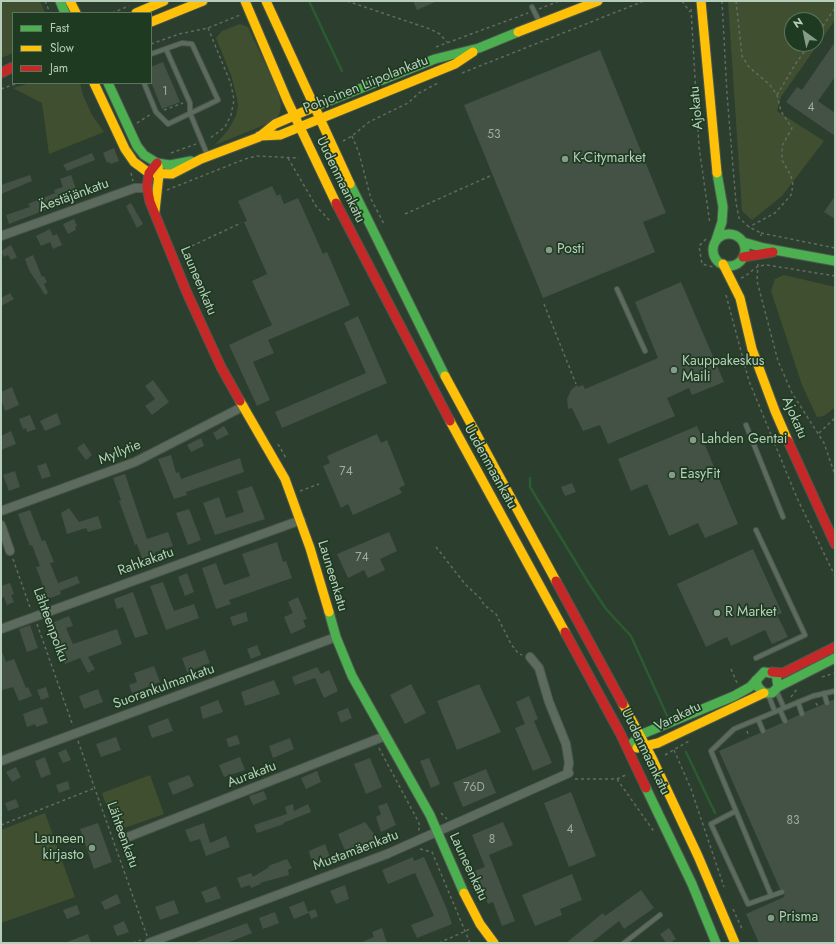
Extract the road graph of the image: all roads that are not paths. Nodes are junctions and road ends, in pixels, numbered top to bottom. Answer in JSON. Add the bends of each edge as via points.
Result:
{"nodes":[{"id":1,"x":60,"y":1,"type":"edge"},
{"id":2,"x":70,"y":1,"type":"edge"},
{"id":3,"x":164,"y":1,"type":"edge"},
{"id":4,"x":203,"y":1,"type":"edge"},
{"id":5,"x":245,"y":1,"type":"edge"},
{"id":6,"x":266,"y":1,"type":"edge"},
{"id":7,"x":598,"y":1,"type":"edge"},
{"id":8,"x":701,"y":1,"type":"edge"},
{"id":9,"x":708,"y":1,"type":"edge"},
{"id":10,"x":135,"y":8,"type":"edge"},
{"id":11,"x":533,"y":9,"type":"road end"},
{"id":12,"x":65,"y":12,"type":"edge"},
{"id":13,"x":76,"y":12,"type":"edge"},
{"id":14,"x":152,"y":22,"type":"edge"},
{"id":15,"x":540,"y":23,"type":"junction"},
{"id":16,"x":705,"y":30,"type":"junction"},
{"id":17,"x":479,"y":48,"type":"junction"},
{"id":18,"x":166,"y":49,"type":"junction"},
{"id":19,"x":152,"y":54,"type":"edge"},
{"id":20,"x":12,"y":68,"type":"edge"},
{"id":21,"x":1,"y":73,"type":"edge"},
{"id":22,"x":12,"y":76,"type":"edge"},
{"id":23,"x":1,"y":78,"type":"edge"},
{"id":24,"x":94,"y":84,"type":"edge"},
{"id":25,"x":108,"y":84,"type":"edge"},
{"id":26,"x":144,"y":84,"type":"edge"},
{"id":27,"x":314,"y":107,"type":"junction"},
{"id":28,"x":190,"y":114,"type":"junction"},
{"id":29,"x":294,"y":115,"type":"junction"},
{"id":30,"x":319,"y":119,"type":"junction"},
{"id":31,"x":299,"y":127,"type":"junction"},
{"id":32,"x":259,"y":136,"type":"junction"},
{"id":33,"x":204,"y":158,"type":"junction"},
{"id":34,"x":157,"y":163,"type":"junction"},
{"id":35,"x":149,"y":173,"type":"junction"},
{"id":36,"x":159,"y":174,"type":"junction"},
{"id":37,"x":147,"y":188,"type":"junction"},
{"id":38,"x":158,"y":188,"type":"junction"},
{"id":39,"x":723,"y":207,"type":"junction"},
{"id":40,"x":155,"y":211,"type":"junction"},
{"id":41,"x":736,"y":235,"type":"junction"},
{"id":42,"x":1,"y":236,"type":"edge"},
{"id":43,"x":716,"y":240,"type":"junction"},
{"id":44,"x":743,"y":242,"type":"junction"},
{"id":45,"x":779,"y":252,"type":"junction"},
{"id":46,"x":741,"y":260,"type":"junction"},
{"id":47,"x":835,"y":261,"type":"edge"},
{"id":48,"x":723,"y":264,"type":"junction"},
{"id":49,"x":617,"y":289,"type":"dead end"},
{"id":50,"x":740,"y":298,"type":"junction"},
{"id":51,"x":644,"y":351,"type":"dead end"},
{"id":52,"x":244,"y":406,"type":"junction"},
{"id":53,"x":746,"y":425,"type":"dead end"},
{"id":54,"x":1,"y":511,"type":"edge"},
{"id":55,"x":783,"y":517,"type":"dead end"},
{"id":56,"x":301,"y":520,"type":"junction"},
{"id":57,"x":1,"y":525,"type":"edge"},
{"id":58,"x":756,"y":530,"type":"dead end"},
{"id":59,"x":835,"y":544,"type":"edge"},
{"id":60,"x":10,"y":551,"type":"road end"},
{"id":61,"x":1,"y":628,"type":"edge"},
{"id":62,"x":336,"y":637,"type":"junction"},
{"id":63,"x":835,"y":647,"type":"edge"},
{"id":64,"x":530,"y":657,"type":"road end"},
{"id":65,"x":756,"y":658,"type":"dead end"},
{"id":66,"x":835,"y":658,"type":"edge"},
{"id":67,"x":772,"y":672,"type":"junction"},
{"id":68,"x":756,"y":680,"type":"junction"},
{"id":69,"x":772,"y":691,"type":"junction"},
{"id":70,"x":835,"y":691,"type":"edge"},
{"id":71,"x":824,"y":693,"type":"junction"},
{"id":72,"x":798,"y":702,"type":"junction"},
{"id":73,"x":827,"y":703,"type":"dead end"},
{"id":74,"x":782,"y":709,"type":"junction"},
{"id":75,"x":775,"y":712,"type":"junction"},
{"id":76,"x":802,"y":714,"type":"dead end"},
{"id":77,"x":758,"y":719,"type":"junction"},
{"id":78,"x":785,"y":722,"type":"dead end"},
{"id":79,"x":763,"y":731,"type":"dead end"},
{"id":80,"x":640,"y":735,"type":"junction"},
{"id":81,"x":385,"y":736,"type":"junction"},
{"id":82,"x":646,"y":747,"type":"junction"},
{"id":83,"x":628,"y":748,"type":"junction"},
{"id":84,"x":1,"y":761,"type":"edge"},
{"id":85,"x":736,"y":811,"type":"junction"},
{"id":86,"x":437,"y":833,"type":"junction"},
{"id":87,"x":128,"y":837,"type":"dead end"},
{"id":88,"x":782,"y":892,"type":"dead end"},
{"id":89,"x":771,"y":895,"type":"junction"},
{"id":90,"x":660,"y":915,"type":"dead end"},
{"id":91,"x":490,"y":942,"type":"edge"},
{"id":92,"x":149,"y":943,"type":"edge"},
{"id":93,"x":624,"y":943,"type":"edge"},
{"id":94,"x":716,"y":943,"type":"edge"},
{"id":95,"x":735,"y":943,"type":"edge"}],
"edges":[{"from":1,"to":12,"type":"street"},
{"from":2,"to":13,"type":"street"},
{"from":3,"to":10,"type":"street"},
{"from":4,"to":14,"type":"street"},
{"from":5,"to":29,"type":"street","name":"Uudenmaankatu"},
{"from":6,"to":27,"type":"street","name":"Uudenmaankatu"},
{"from":7,"to":15,"type":"street","name":"Pohjoinen Liipolankatu"},
{"from":8,"to":16,"type":"street","name":"Ajokatu"},
{"from":9,"to":16,"type":"street","name":"Ajokatu"},
{"from":11,"to":15,"type":"lane"},
{"from":15,"to":17,"type":"street","name":"Pohjoinen Liipolankatu"},
{"from":16,"to":39,"type":"street","name":"Ajokatu","via":[[715,158]]},
{"from":17,"to":27,"type":"street","name":"Pohjoinen Liipolankatu","via":[[435,59]]},
{"from":17,"to":30,"type":"street","name":"Pohjoinen Liipolankatu","via":[[455,64]]},
{"from":18,"to":19,"type":"lane"},
{"from":18,"to":28,"type":"lane","via":[[190,103]]},
{"from":18,"to":28,"type":"lane","via":[[182,43],[192,44],[218,100]]},
{"from":20,"to":21,"type":"street"},
{"from":22,"to":23,"type":"street"},
{"from":24,"to":35,"type":"street","via":[[125,149],[137,166]]},
{"from":25,"to":34,"type":"street","via":[[136,146]]},
{"from":26,"to":28,"type":"lane","via":[[156,112],[168,124]]},
{"from":27,"to":29,"type":"street","name":"Pohjoinen Liipolankatu"},
{"from":27,"to":30,"type":"street","name":"Uudenmaankatu"},
{"from":28,"to":33,"type":"lane"},
{"from":29,"to":31,"type":"street","name":"Uudenmaankatu"},
{"from":29,"to":32,"type":"street","name":"Pohjoinen Liipolankatu","via":[[275,124]]},
{"from":30,"to":31,"type":"street","name":"Pohjoinen Liipolankatu"},
{"from":30,"to":80,"type":"street","name":"Uudenmaankatu","via":[[449,386]]},
{"from":31,"to":32,"type":"street","name":"Pohjoinen Liipolankatu","via":[[280,134]]},
{"from":31,"to":83,"type":"street","name":"Uudenmaankatu","via":[[422,370]]},
{"from":32,"to":33,"type":"street","name":"Pohjoinen Liipolankatu"},
{"from":33,"to":34,"type":"street","name":"Pohjoinen Liipolankatu","via":[[170,165]]},
{"from":33,"to":36,"type":"street","name":"Pohjoinen Liipolankatu","via":[[172,174]]},
{"from":34,"to":35,"type":"street"},
{"from":34,"to":36,"type":"street","name":"Launeenkatu"},
{"from":35,"to":36,"type":"street"},
{"from":35,"to":37,"type":"street","name":"Launeenkatu"},
{"from":36,"to":38,"type":"street","name":"Launeenkatu"},
{"from":37,"to":38,"type":"street","name":"Äestäjänkatu"},
{"from":37,"to":40,"type":"street","name":"Launeenkatu"},
{"from":37,"to":42,"type":"street","name":"Äestäjänkatu","via":[[135,188]]},
{"from":38,"to":40,"type":"street","name":"Launeenkatu"},
{"from":39,"to":41,"type":"street","name":"Ajokatu"},
{"from":39,"to":43,"type":"street","name":"Ajokatu","via":[[722,222]]},
{"from":40,"to":52,"type":"street","name":"Launeenkatu","via":[[187,293],[221,367]]},
{"from":41,"to":43,"type":"street","via":[[724,234]]},
{"from":41,"to":44,"type":"street"},
{"from":43,"to":48,"type":"street","via":[[714,254]]},
{"from":44,"to":45,"type":"street"},
{"from":44,"to":46,"type":"street","via":[[745,251]]},
{"from":45,"to":46,"type":"street"},
{"from":45,"to":47,"type":"street"},
{"from":46,"to":48,"type":"street","via":[[734,265]]},
{"from":46,"to":50,"type":"street","name":"Ajokatu"},
{"from":48,"to":50,"type":"street","name":"Ajokatu"},
{"from":49,"to":51,"type":"lane"},
{"from":50,"to":59,"type":"street","name":"Ajokatu","via":[[752,349],[775,411]]},
{"from":52,"to":54,"type":"street","name":"Myllytie","via":[[135,462]]},
{"from":52,"to":56,"type":"street","name":"Launeenkatu","via":[[285,479]]},
{"from":53,"to":55,"type":"lane"},
{"from":56,"to":61,"type":"street","name":"Rahkakatu"},
{"from":56,"to":62,"type":"street","name":"Launeenkatu"},
{"from":57,"to":60,"type":"street"},
{"from":58,"to":65,"type":"lane","via":[[805,635]]},
{"from":62,"to":81,"type":"street","name":"Launeenkatu","via":[[352,676]]},
{"from":62,"to":84,"type":"street","name":"Suorankulmankatu"},
{"from":63,"to":67,"type":"street","via":[[783,673]]},
{"from":64,"to":86,"type":"street","name":"Mustamäenkatu","via":[[539,668],[566,744],[569,776],[450,825]]},
{"from":66,"to":69,"type":"street","name":"Varakatu"},
{"from":67,"to":68,"type":"street","via":[[764,672]]},
{"from":67,"to":69,"type":"street","via":[[778,678]]},
{"from":68,"to":69,"type":"street","via":[[758,687]]},
{"from":68,"to":80,"type":"street","name":"Varakatu","via":[[750,687],[734,696]]},
{"from":69,"to":74,"type":"lane"},
{"from":69,"to":75,"type":"lane"},
{"from":69,"to":82,"type":"street","name":"Varakatu"},
{"from":70,"to":71,"type":"lane"},
{"from":71,"to":72,"type":"lane"},
{"from":71,"to":73,"type":"lane"},
{"from":72,"to":74,"type":"lane"},
{"from":72,"to":76,"type":"lane"},
{"from":74,"to":75,"type":"lane"},
{"from":74,"to":78,"type":"lane"},
{"from":75,"to":77,"type":"lane"},
{"from":77,"to":79,"type":"lane"},
{"from":77,"to":85,"type":"lane","via":[[734,729],[711,751]]},
{"from":80,"to":82,"type":"street","name":"Uudenmaankatu"},
{"from":80,"to":83,"type":"street","name":"Varakatu"},
{"from":81,"to":86,"type":"street","name":"Launeenkatu","via":[[420,796]]},
{"from":81,"to":87,"type":"street","name":"Aurakatu"},
{"from":82,"to":83,"type":"street","name":"Varakatu"},
{"from":82,"to":95,"type":"street","name":"Uudenmaankatu","via":[[698,856]]},
{"from":83,"to":94,"type":"street","name":"Uudenmaankatu"},
{"from":85,"to":89,"type":"lane"},
{"from":85,"to":89,"type":"lane","via":[[712,824],[748,904]]},
{"from":86,"to":91,"type":"street","name":"Launeenkatu","via":[[469,905]]},
{"from":86,"to":92,"type":"street","name":"Mustamäenkatu","via":[[373,860]]},
{"from":88,"to":89,"type":"lane"},
{"from":90,"to":93,"type":"lane"}]}
